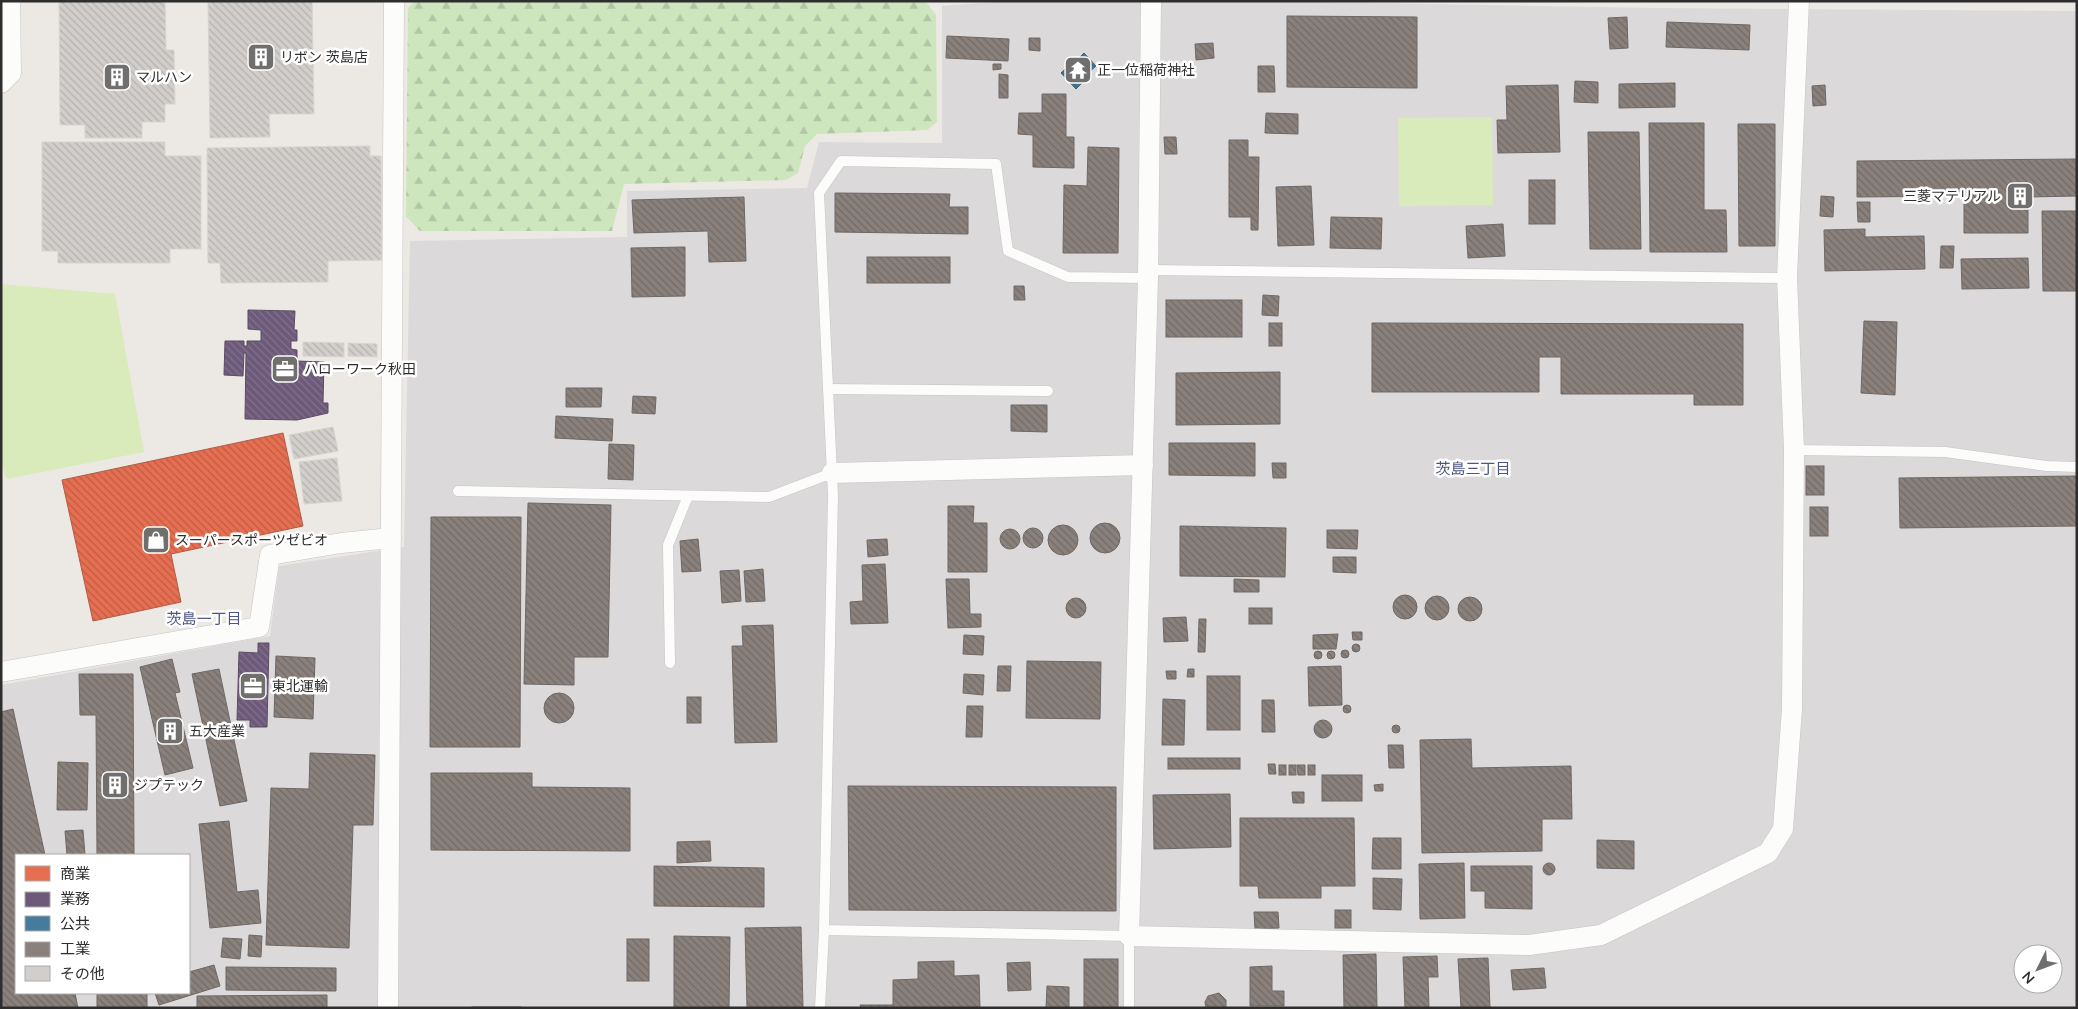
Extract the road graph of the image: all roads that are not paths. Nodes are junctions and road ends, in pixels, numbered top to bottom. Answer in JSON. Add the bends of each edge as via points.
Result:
{"nodes":[{"id":1,"x":10,"y":1,"type":"edge"},
{"id":2,"x":394,"y":1,"type":"edge"},
{"id":3,"x":1151,"y":1,"type":"edge"},
{"id":4,"x":1799,"y":1,"type":"edge"},
{"id":5,"x":1,"y":82,"type":"edge"},
{"id":6,"x":1148,"y":274,"type":"junction"},
{"id":7,"x":1787,"y":278,"type":"junction"},
{"id":8,"x":828,"y":388,"type":"junction"},
{"id":9,"x":1048,"y":391,"type":"dead end"},
{"id":10,"x":1794,"y":450,"type":"junction"},
{"id":11,"x":1143,"y":465,"type":"junction"},
{"id":12,"x":2077,"y":467,"type":"edge"},
{"id":13,"x":832,"y":473,"type":"junction"},
{"id":14,"x":458,"y":491,"type":"dead end"},
{"id":15,"x":688,"y":496,"type":"junction"},
{"id":16,"x":391,"y":538,"type":"junction"},
{"id":17,"x":670,"y":663,"type":"dead end"},
{"id":18,"x":1,"y":672,"type":"edge"},
{"id":19,"x":824,"y":930,"type":"junction"},
{"id":20,"x":1129,"y":936,"type":"junction"},
{"id":21,"x":388,"y":1008,"type":"edge"},
{"id":22,"x":820,"y":1008,"type":"edge"},
{"id":23,"x":1129,"y":1008,"type":"edge"}],
"edges":[{"from":1,"to":5,"type":"street","via":[[11,73]]},
{"from":2,"to":16,"type":"street"},
{"from":3,"to":6,"type":"street"},
{"from":4,"to":7,"type":"street"},
{"from":6,"to":7,"type":"lane"},
{"from":6,"to":8,"type":"lane","via":[[1068,277],[1008,251],[996,164],[841,161],[819,193]]},
{"from":6,"to":11,"type":"street"},
{"from":7,"to":10,"type":"street"},
{"from":8,"to":9,"type":"lane"},
{"from":8,"to":13,"type":"lane"},
{"from":10,"to":12,"type":"lane","via":[[1945,452],[2046,466]]},
{"from":10,"to":20,"type":"street","via":[[1791,719],[1783,829],[1768,853],[1601,935],[1529,945]]},
{"from":11,"to":13,"type":"street"},
{"from":11,"to":20,"type":"street"},
{"from":13,"to":15,"type":"lane","via":[[768,497]]},
{"from":13,"to":19,"type":"lane"},
{"from":14,"to":15,"type":"lane"},
{"from":15,"to":17,"type":"lane","via":[[668,544]]},
{"from":16,"to":18,"type":"street","via":[[270,555],[259,627]]},
{"from":16,"to":21,"type":"street"},
{"from":19,"to":20,"type":"lane"},
{"from":19,"to":22,"type":"lane"},
{"from":20,"to":23,"type":"lane"}]}
